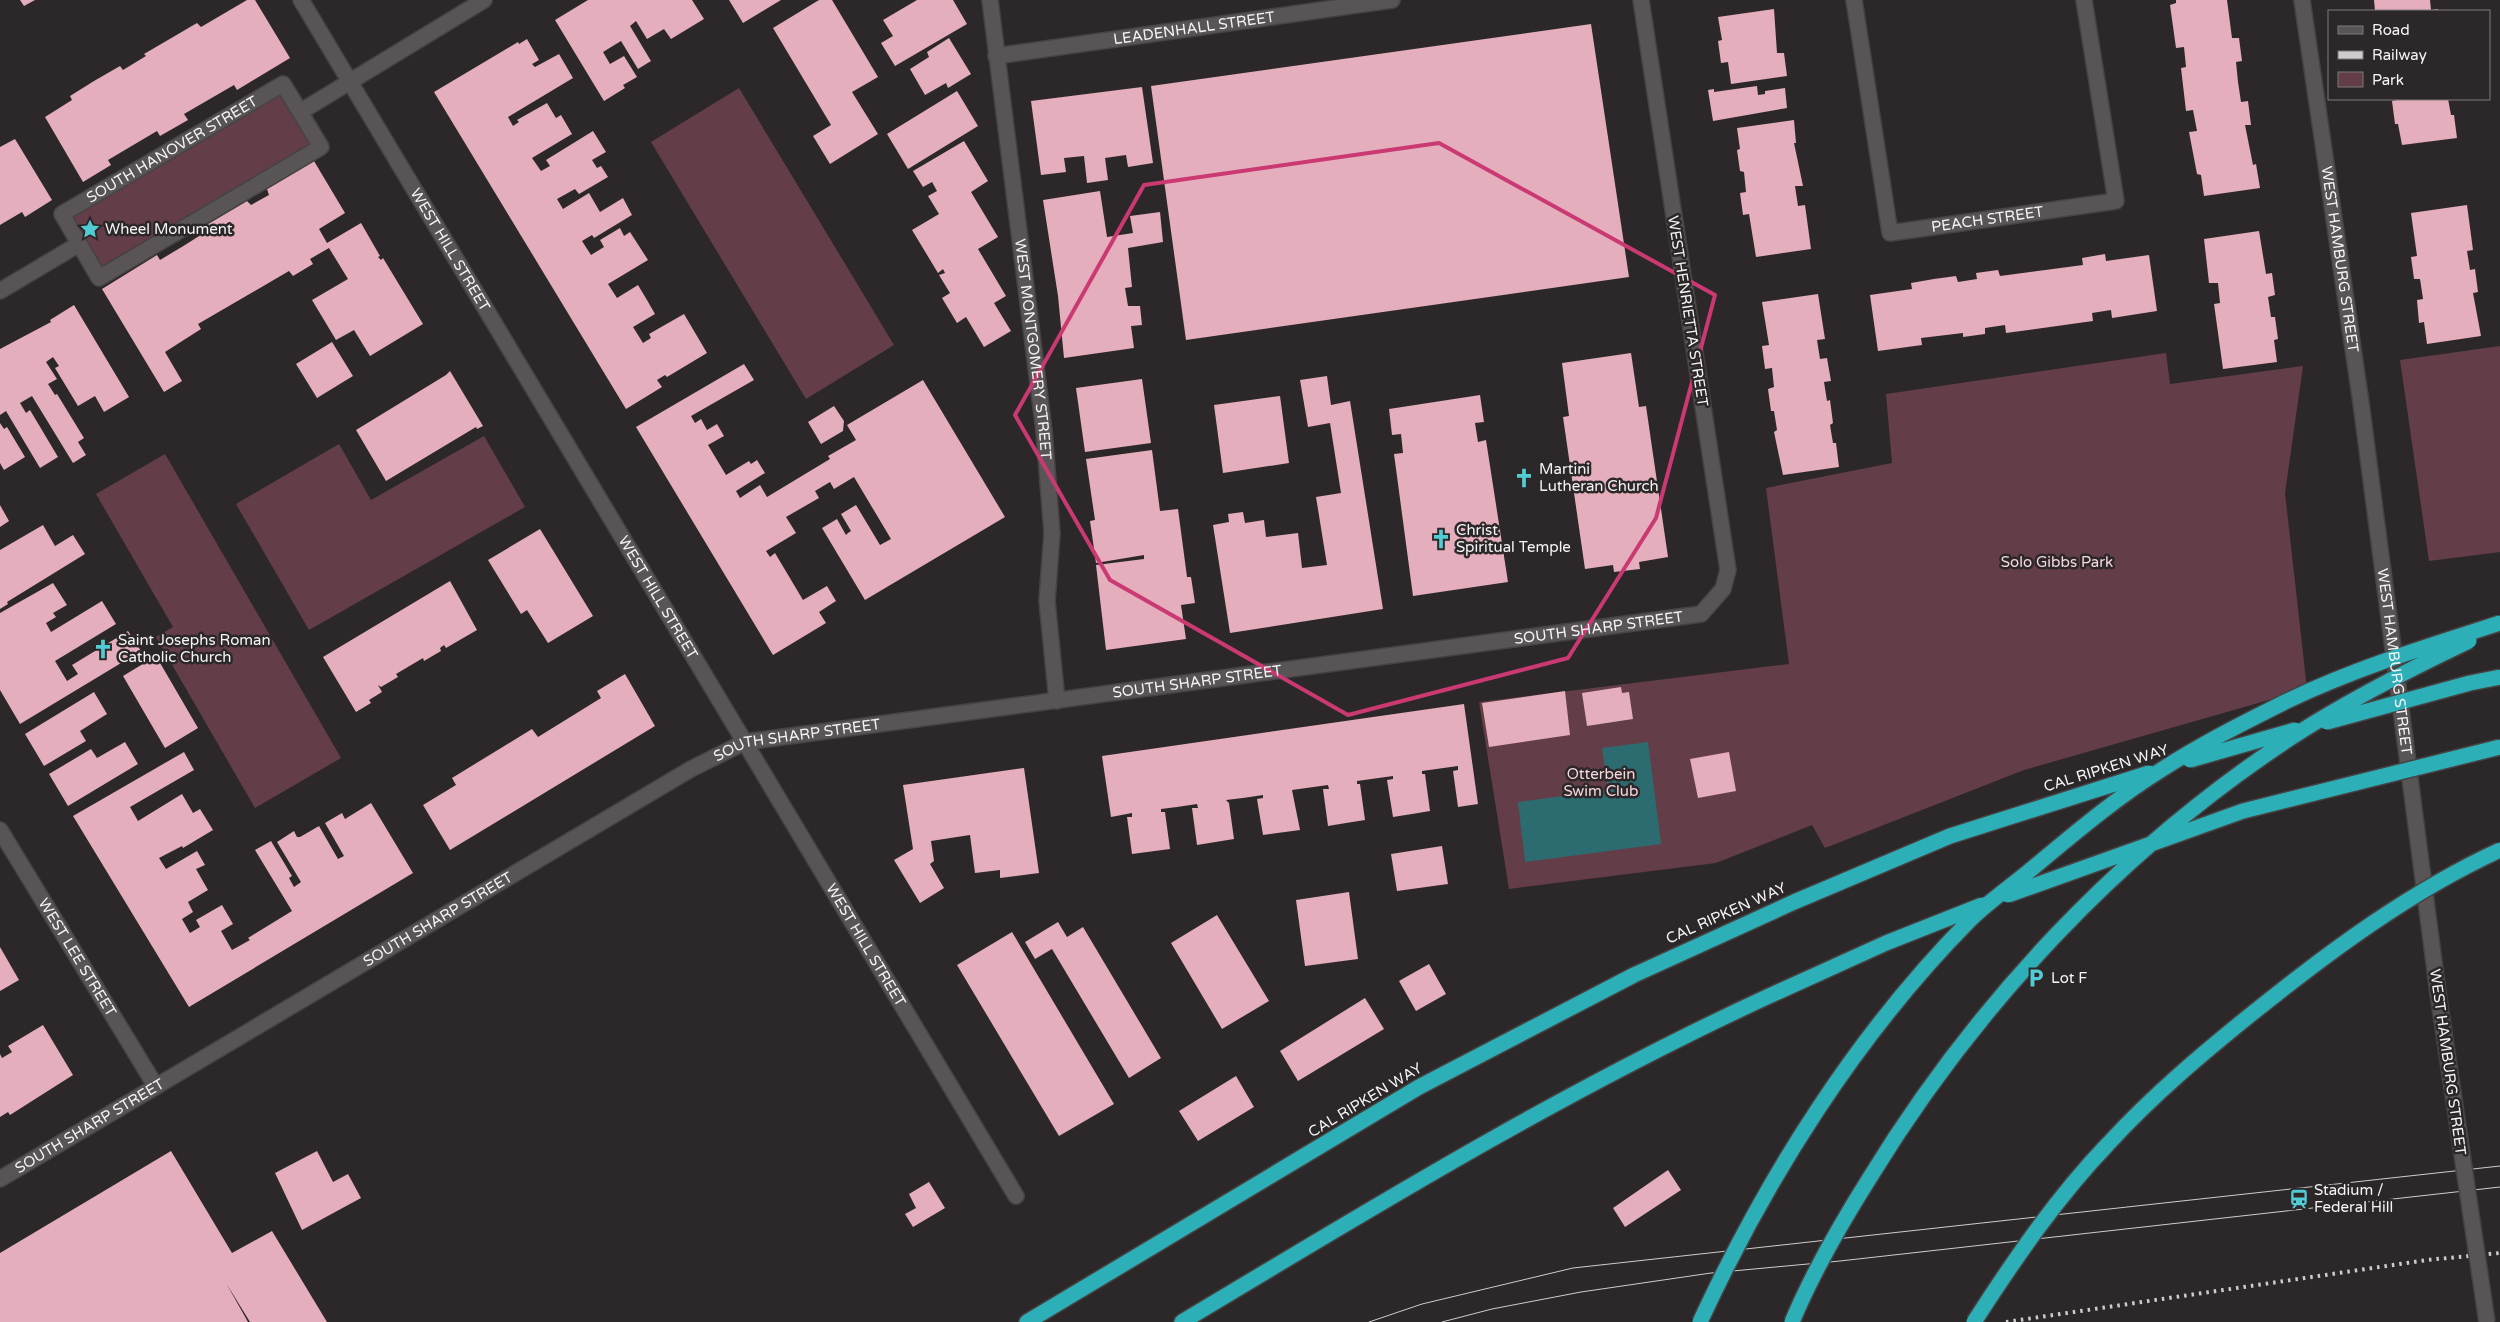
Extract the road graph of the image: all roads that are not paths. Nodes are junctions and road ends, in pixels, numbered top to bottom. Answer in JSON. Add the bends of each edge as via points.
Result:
{"nodes":[{"id":1,"x":301,"y":0,"type":"edge"},
{"id":2,"x":484,"y":0,"type":"edge"},
{"id":3,"x":990,"y":0,"type":"edge"},
{"id":4,"x":1392,"y":0,"type":"edge"},
{"id":5,"x":1641,"y":0,"type":"edge"},
{"id":6,"x":1854,"y":0,"type":"edge"},
{"id":7,"x":2084,"y":0,"type":"edge"},
{"id":8,"x":2302,"y":0,"type":"edge"},
{"id":9,"x":996,"y":56,"type":"junction"},
{"id":10,"x":350,"y":82,"type":"junction"},
{"id":11,"x":300,"y":112,"type":"junction"},
{"id":12,"x":79,"y":244,"type":"junction"},
{"id":13,"x":0,"y":292,"type":"edge"},
{"id":14,"x":1701,"y":614,"type":"joint"},
{"id":15,"x":2500,"y":625,"type":"edge"},
{"id":16,"x":2500,"y":677,"type":"edge"},
{"id":17,"x":1057,"y":700,"type":"junction"},
{"id":18,"x":745,"y":742,"type":"junction"},
{"id":19,"x":2500,"y":747,"type":"edge"},
{"id":20,"x":0,"y":830,"type":"edge"},
{"id":21,"x":2500,"y":850,"type":"edge"},
{"id":22,"x":155,"y":1085,"type":"junction"},
{"id":23,"x":0,"y":1179,"type":"edge"},
{"id":24,"x":1016,"y":1196,"type":"dead end"},
{"id":25,"x":1027,"y":1322,"type":"edge"},
{"id":26,"x":1182,"y":1322,"type":"edge"},
{"id":27,"x":1700,"y":1322,"type":"edge"},
{"id":28,"x":1792,"y":1322,"type":"edge"},
{"id":29,"x":1974,"y":1322,"type":"edge"},
{"id":30,"x":2487,"y":1322,"type":"edge"}],
"edges":[{"from":1,"to":10,"type":"street","name":"WEST HILL STREET"},
{"from":2,"to":10,"type":"street"},
{"from":3,"to":9,"type":"street","name":"WEST MONTGOMERY STREET"},
{"from":4,"to":9,"type":"street","name":"LEADENHALL STREET"},
{"from":5,"to":14,"type":"street","name":"WEST HENRIETTA STREET","via":[[1728,570],[1723,589]]},
{"from":6,"to":7,"type":"street","name":"PEACH STREET","via":[[1890,233],[2116,201]]},
{"from":8,"to":30,"type":"street","name":"WEST HAMBURG STREET","bridge":true,"via":[[2361,403],[2438,993]]},
{"from":9,"to":17,"type":"street","name":"WEST MONTGOMERY STREET","via":[[1044,431],[1052,533],[1047,601]]},
{"from":10,"to":11,"type":"street"},
{"from":10,"to":18,"type":"street","name":"WEST HILL STREET"},
{"from":11,"to":12,"type":"street","name":"SOUTH HANOVER STREET","via":[[283,84],[70,209],[62,214]]},
{"from":11,"to":12,"type":"street","name":"SOUTH HANOVER STREET","via":[[321,147],[99,278]]},
{"from":12,"to":13,"type":"street"},
{"from":14,"to":17,"type":"street","name":"SOUTH SHARP STREET"},
{"from":15,"to":27,"type":"highway","bridge":true,"via":[[2393,656],[2288,701],[2214,739],[2161,770],[2107,808],[1971,919],[1904,994],[1835,1084],[1783,1164],[1734,1249]]},
{"from":15,"to":28,"type":"highway","bridge":true,"via":[[2405,671],[2291,738],[2186,815],[2092,896],[2018,975],[1960,1044],[1898,1130],[1853,1204]]},
{"from":16,"to":25,"type":"highway","name":"CAL RIPKEN WAY","bridge":true,"via":[[2213,753],[1950,836],[1794,902],[1634,975],[1419,1087]]},
{"from":17,"to":18,"type":"street","name":"SOUTH SHARP STREET"},
{"from":18,"to":22,"type":"street","name":"SOUTH SHARP STREET","via":[[691,769],[454,912]]},
{"from":18,"to":24,"type":"street","name":"WEST HILL STREET"},
{"from":19,"to":26,"type":"highway","bridge":true,"via":[[2243,812],[2041,881],[1803,979],[1570,1094],[1452,1160]]},
{"from":20,"to":22,"type":"street","name":"WEST LEE STREET"},
{"from":21,"to":29,"type":"highway","bridge":true,"via":[[2410,899],[2324,956],[2186,1067],[2101,1151],[2058,1203]]},
{"from":22,"to":23,"type":"street","name":"SOUTH SHARP STREET"}]}
